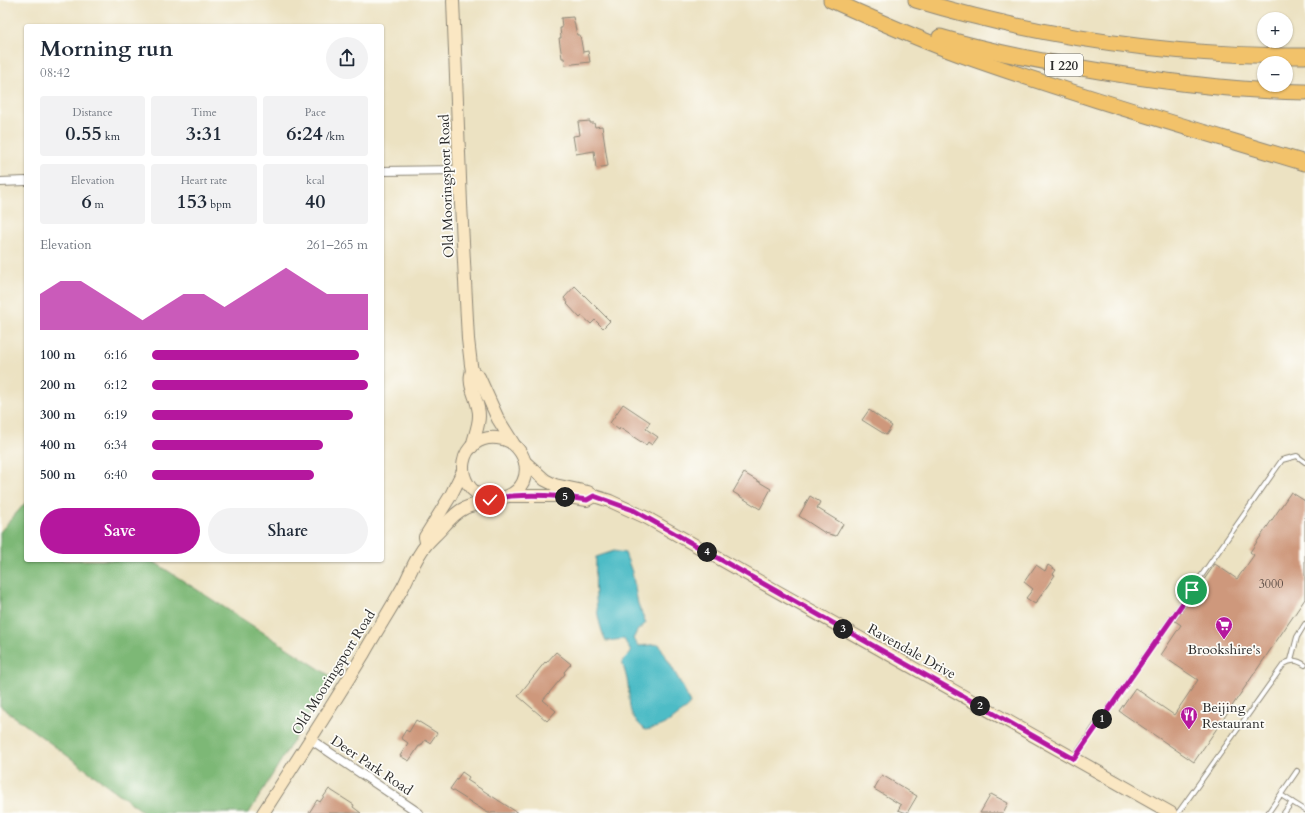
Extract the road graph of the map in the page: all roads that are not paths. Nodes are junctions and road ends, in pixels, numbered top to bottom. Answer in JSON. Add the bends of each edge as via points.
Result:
{"nodes":[{"id":1,"x":453,"y":0,"type":"edge"},
{"id":2,"x":831,"y":0,"type":"edge"},
{"id":3,"x":916,"y":0,"type":"edge"},
{"id":4,"x":1305,"y":56,"type":"edge"},
{"id":5,"x":1305,"y":92,"type":"edge"},
{"id":6,"x":1305,"y":163,"type":"edge"},
{"id":7,"x":460,"y":170,"type":"junction"},
{"id":8,"x":384,"y":171,"type":"edge"},
{"id":9,"x":24,"y":181,"type":"edge"},
{"id":10,"x":0,"y":182,"type":"edge"},
{"id":11,"x":472,"y":371,"type":"junction"},
{"id":12,"x":513,"y":443,"type":"junction"},
{"id":13,"x":472,"y":447,"type":"junction"},
{"id":14,"x":525,"y":462,"type":"junction"},
{"id":15,"x":1305,"y":462,"type":"edge"},
{"id":16,"x":463,"y":471,"type":"junction"},
{"id":17,"x":510,"y":496,"type":"junction"},
{"id":18,"x":594,"y":496,"type":"junction"},
{"id":19,"x":490,"y":500,"type":"junction"},
{"id":20,"x":426,"y":545,"type":"junction"},
{"id":21,"x":1305,"y":624,"type":"edge"},
{"id":22,"x":1291,"y":660,"type":"junction"},
{"id":23,"x":1305,"y":666,"type":"edge"},
{"id":24,"x":310,"y":739,"type":"junction"},
{"id":25,"x":1074,"y":759,"type":"junction"},
{"id":26,"x":1297,"y":771,"type":"dead end"},
{"id":27,"x":1281,"y":795,"type":"junction"},
{"id":28,"x":1292,"y":802,"type":"junction"},
{"id":29,"x":1305,"y":810,"type":"edge"},
{"id":30,"x":263,"y":813,"type":"edge"},
{"id":31,"x":419,"y":813,"type":"edge"},
{"id":32,"x":1171,"y":813,"type":"edge"},
{"id":33,"x":1178,"y":813,"type":"edge"},
{"id":34,"x":1268,"y":813,"type":"edge"},
{"id":35,"x":1284,"y":813,"type":"edge"}],
"edges":[{"from":1,"to":7,"type":"main road","name":"Old Mooringsport Road"},
{"from":2,"to":5,"type":"highway","number":"I 220","via":[[903,25],[1000,53],[1178,83]]},
{"from":2,"to":6,"type":"highway","via":[[961,54],[1055,86]]},
{"from":3,"to":4,"type":"highway","number":"I 220","via":[[1008,24],[1128,45],[1234,55]]},
{"from":7,"to":8,"type":"street"},
{"from":7,"to":11,"type":"main road","name":"Old Mooringsport Road","via":[[468,339]]},
{"from":9,"to":10,"type":"street"},
{"from":11,"to":12,"type":"main road","name":"Old Mooringsport Road","via":[[479,377],[498,419]]},
{"from":11,"to":13,"type":"main road","name":"Old Mooringsport Road","via":[[470,377],[479,417]]},
{"from":12,"to":13,"type":"main road","via":[[505,439],[487,438]]},
{"from":12,"to":14,"type":"main road","name":"Old Mooringsport Road"},
{"from":13,"to":16,"type":"main road","name":"Old Mooringsport Road","via":[[465,458]]},
{"from":14,"to":17,"type":"main road","via":[[526,472],[523,481],[518,490]]},
{"from":14,"to":18,"type":"main road","name":"Ravendale Drive","via":[[555,485],[588,492]]},
{"from":15,"to":25,"type":"lane","via":[[1297,456],[1282,460],[1104,721],[1098,722]]},
{"from":16,"to":19,"type":"main road","via":[[472,490],[480,497]]},
{"from":16,"to":20,"type":"main road","name":"Old Mooringsport Road","via":[[425,537]]},
{"from":17,"to":18,"type":"main road","name":"Ravendale Drive","via":[[562,496],[587,500]]},
{"from":17,"to":19,"type":"main road","name":"Old Mooringsport Road"},
{"from":18,"to":25,"type":"main road","name":"Ravendale Drive","via":[[647,518]]},
{"from":19,"to":20,"type":"main road","name":"Old Mooringsport Road","via":[[464,508],[455,514]]},
{"from":20,"to":24,"type":"main road","name":"Old Mooringsport Road","via":[[358,663]]},
{"from":21,"to":22,"type":"lane","via":[[1296,637]]},
{"from":22,"to":23,"type":"lane"},
{"from":22,"to":33,"type":"lane","via":[[1284,664]]},
{"from":24,"to":30,"type":"main road","name":"Old Mooringsport Road"},
{"from":24,"to":31,"type":"street","name":"Deer Park Road"},
{"from":25,"to":32,"type":"main road","name":"Ravendale Drive"},
{"from":26,"to":27,"type":"lane"},
{"from":27,"to":28,"type":"lane"},
{"from":27,"to":34,"type":"lane"},
{"from":28,"to":29,"type":"lane"},
{"from":28,"to":35,"type":"lane"}]}
